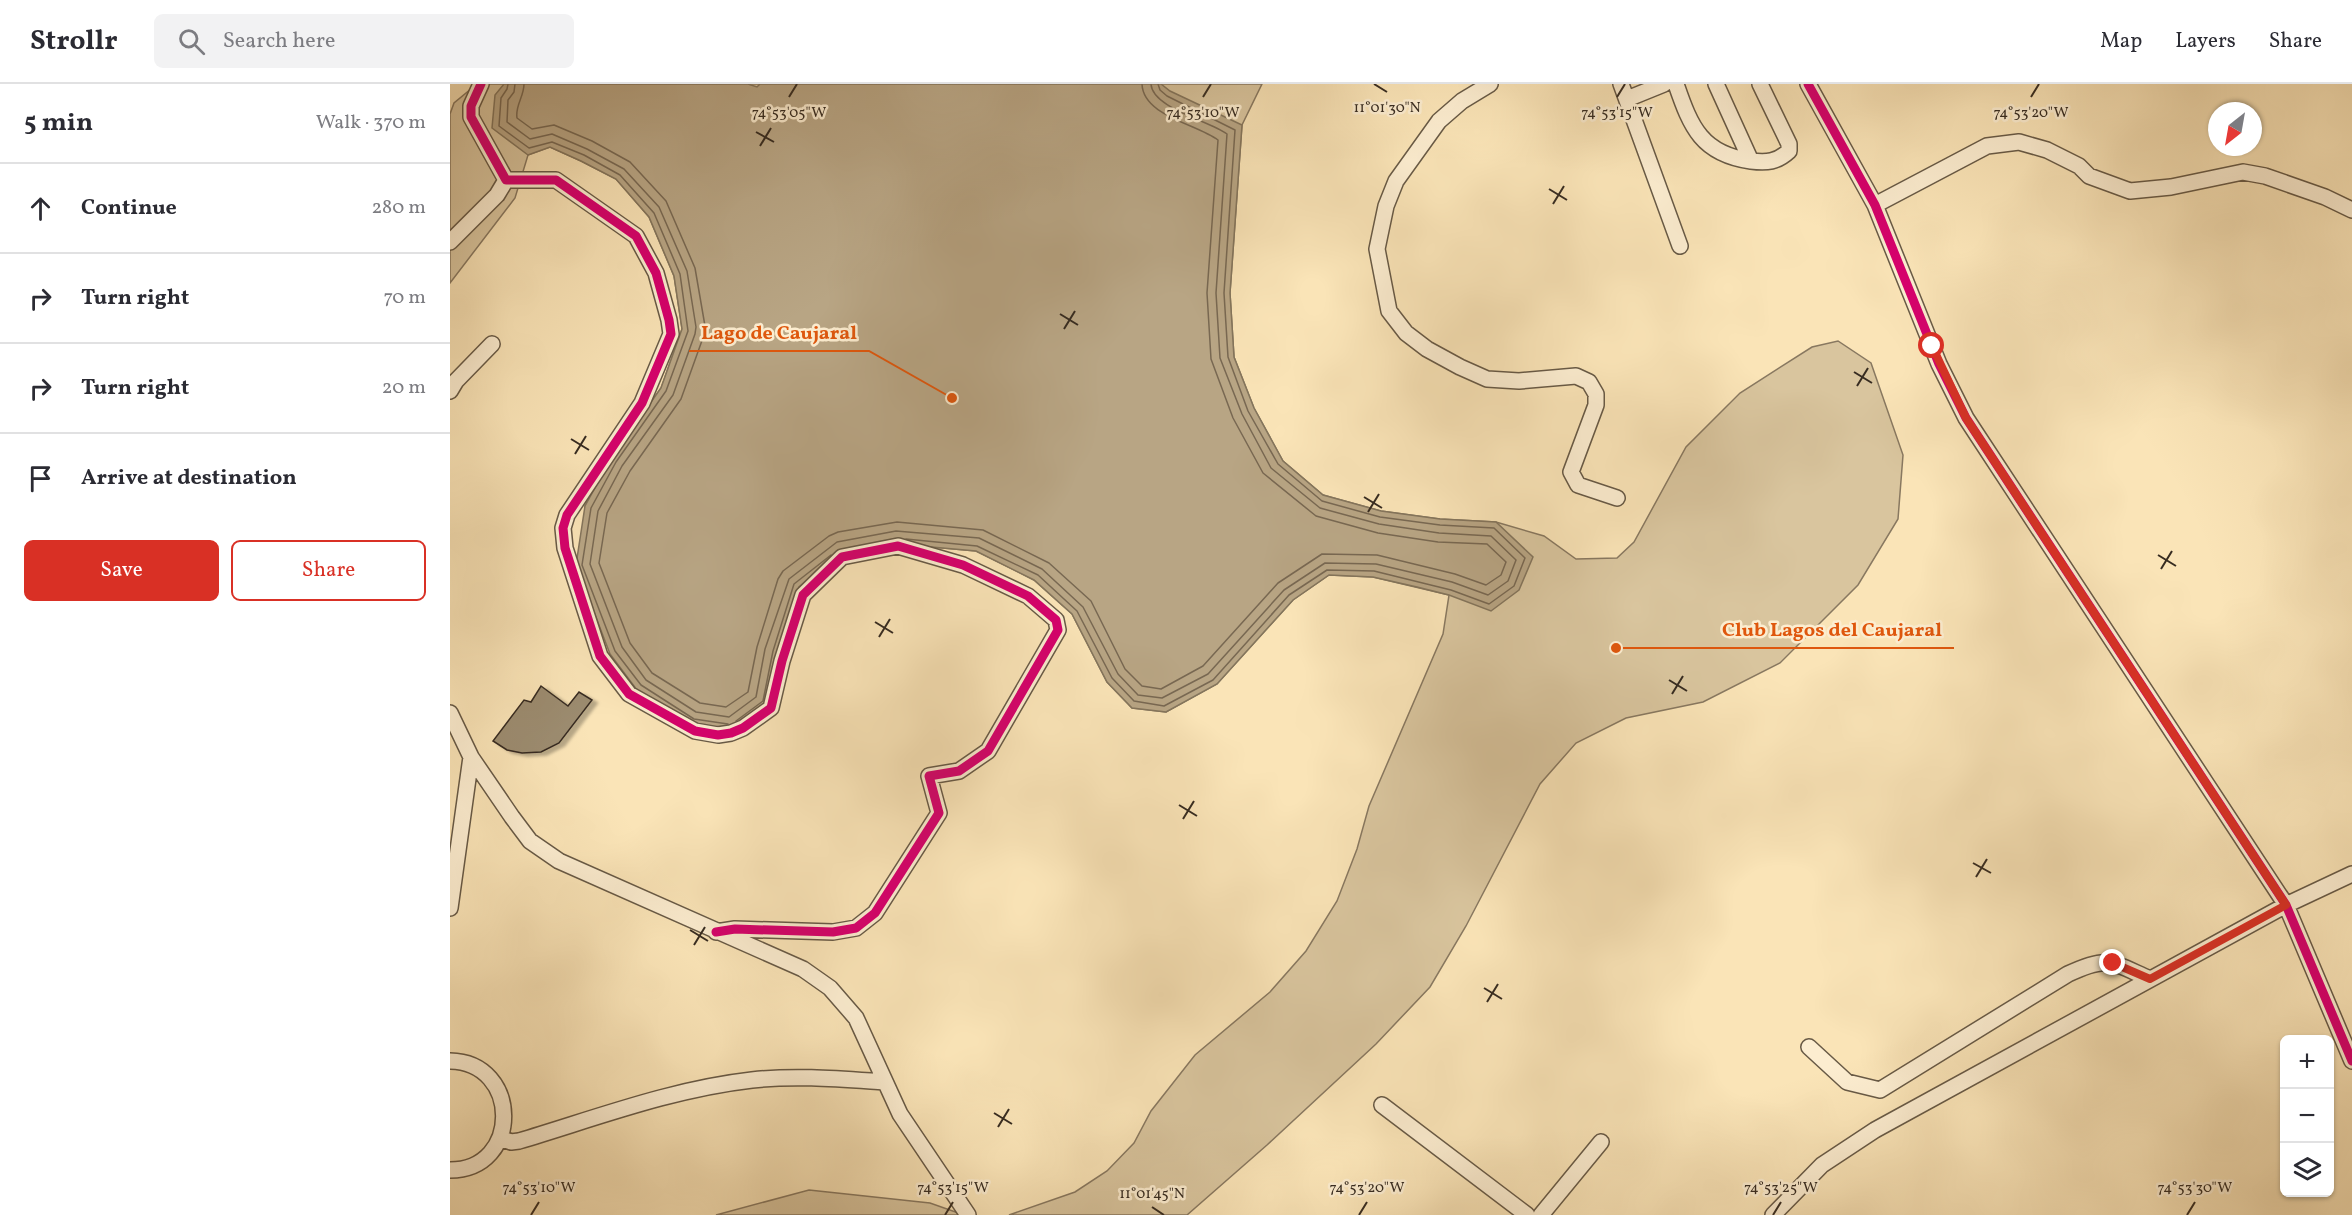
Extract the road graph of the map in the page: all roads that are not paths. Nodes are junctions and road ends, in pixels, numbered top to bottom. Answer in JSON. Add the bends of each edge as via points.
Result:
{"nodes":[{"id":1,"x":481,"y":84,"type":"edge"},
{"id":2,"x":1490,"y":84,"type":"edge"},
{"id":3,"x":1621,"y":84,"type":"edge"},
{"id":4,"x":1664,"y":84,"type":"edge"},
{"id":5,"x":1676,"y":84,"type":"edge"},
{"id":6,"x":1716,"y":84,"type":"edge"},
{"id":7,"x":1760,"y":84,"type":"edge"},
{"id":8,"x":1808,"y":84,"type":"edge"},
{"id":9,"x":1627,"y":99,"type":"junction"},
{"id":10,"x":1751,"y":161,"type":"junction"},
{"id":11,"x":506,"y":180,"type":"junction"},
{"id":12,"x":1875,"y":205,"type":"junction"},
{"id":13,"x":2352,"y":210,"type":"edge"},
{"id":14,"x":450,"y":242,"type":"edge"},
{"id":15,"x":1680,"y":246,"type":"dead end"},
{"id":16,"x":492,"y":344,"type":"dead end"},
{"id":17,"x":450,"y":391,"type":"edge"},
{"id":18,"x":1617,"y":498,"type":"dead end"},
{"id":19,"x":450,"y":713,"type":"edge"},
{"id":20,"x":471,"y":757,"type":"junction"},
{"id":21,"x":2352,"y":874,"type":"edge"},
{"id":22,"x":2286,"y":905,"type":"junction"},
{"id":23,"x":450,"y":908,"type":"edge"},
{"id":24,"x":716,"y":932,"type":"junction"},
{"id":25,"x":2150,"y":979,"type":"junction"},
{"id":26,"x":1809,"y":1047,"type":"dead end"},
{"id":27,"x":450,"y":1061,"type":"edge"},
{"id":28,"x":2352,"y":1061,"type":"edge"},
{"id":29,"x":884,"y":1082,"type":"junction"},
{"id":30,"x":1382,"y":1105,"type":"dead end"},
{"id":31,"x":500,"y":1138,"type":"junction"},
{"id":32,"x":1601,"y":1142,"type":"dead end"},
{"id":33,"x":450,"y":1170,"type":"edge"},
{"id":34,"x":968,"y":1215,"type":"edge"},
{"id":35,"x":1527,"y":1215,"type":"edge"},
{"id":36,"x":1541,"y":1215,"type":"edge"},
{"id":37,"x":1773,"y":1215,"type":"edge"}],
"edges":[{"from":1,"to":11,"type":"street","via":[[471,106],[471,117]]},
{"from":2,"to":18,"type":"street","via":[[1439,121],[1396,181],[1377,249],[1389,311],[1406,333],[1427,349],[1487,379],[1519,381],[1576,376],[1589,382],[1596,394],[1596,405],[1571,472],[1578,485]]},
{"from":3,"to":9,"type":"street"},
{"from":4,"to":9,"type":"street"},
{"from":5,"to":10,"type":"street","via":[[1702,138],[1721,154]]},
{"from":6,"to":10,"type":"street"},
{"from":7,"to":10,"type":"street","via":[[1789,151],[1776,161]]},
{"from":8,"to":12,"type":"street"},
{"from":9,"to":15,"type":"street"},
{"from":11,"to":14,"type":"street","via":[[497,195]]},
{"from":11,"to":24,"type":"street","via":[[556,180],[636,236],[656,273],[669,320],[671,334],[642,403],[567,515],[563,528],[565,548],[600,656],[629,694],[695,730],[718,735],[743,728],[771,708],[802,596],[842,557],[898,546],[963,565],[1028,596],[1056,620],[1058,630],[988,751],[959,771],[930,776],[939,813],[875,913],[856,928],[833,932]]},
{"from":12,"to":13,"type":"street","via":[[1987,146],[2019,142],[2047,150],[2090,176],[2130,191],[2243,172],[2265,176]]},
{"from":12,"to":22,"type":"street","via":[[1939,364],[1966,418]]},
{"from":16,"to":17,"type":"street"},
{"from":19,"to":20,"type":"street"},
{"from":20,"to":23,"type":"street"},
{"from":20,"to":24,"type":"street","via":[[530,842],[559,861]]},
{"from":21,"to":22,"type":"street"},
{"from":22,"to":25,"type":"street"},
{"from":22,"to":28,"type":"street"},
{"from":24,"to":29,"type":"street","via":[[803,969],[830,988],[856,1018]]},
{"from":25,"to":26,"type":"street","via":[[2113,963],[2096,962],[2068,974],[1880,1090],[1847,1082]]},
{"from":25,"to":37,"type":"street","via":[[1875,1130],[1822,1165]]},
{"from":27,"to":31,"type":"street","via":[[470,1065],[497,1087],[505,1121]]},
{"from":29,"to":31,"type":"street","via":[[802,1077],[753,1080],[683,1091],[519,1141]]},
{"from":29,"to":34,"type":"street","via":[[900,1114]]},
{"from":30,"to":35,"type":"street"},
{"from":31,"to":33,"type":"street","via":[[481,1161],[468,1168]]},
{"from":32,"to":36,"type":"street"}]}
